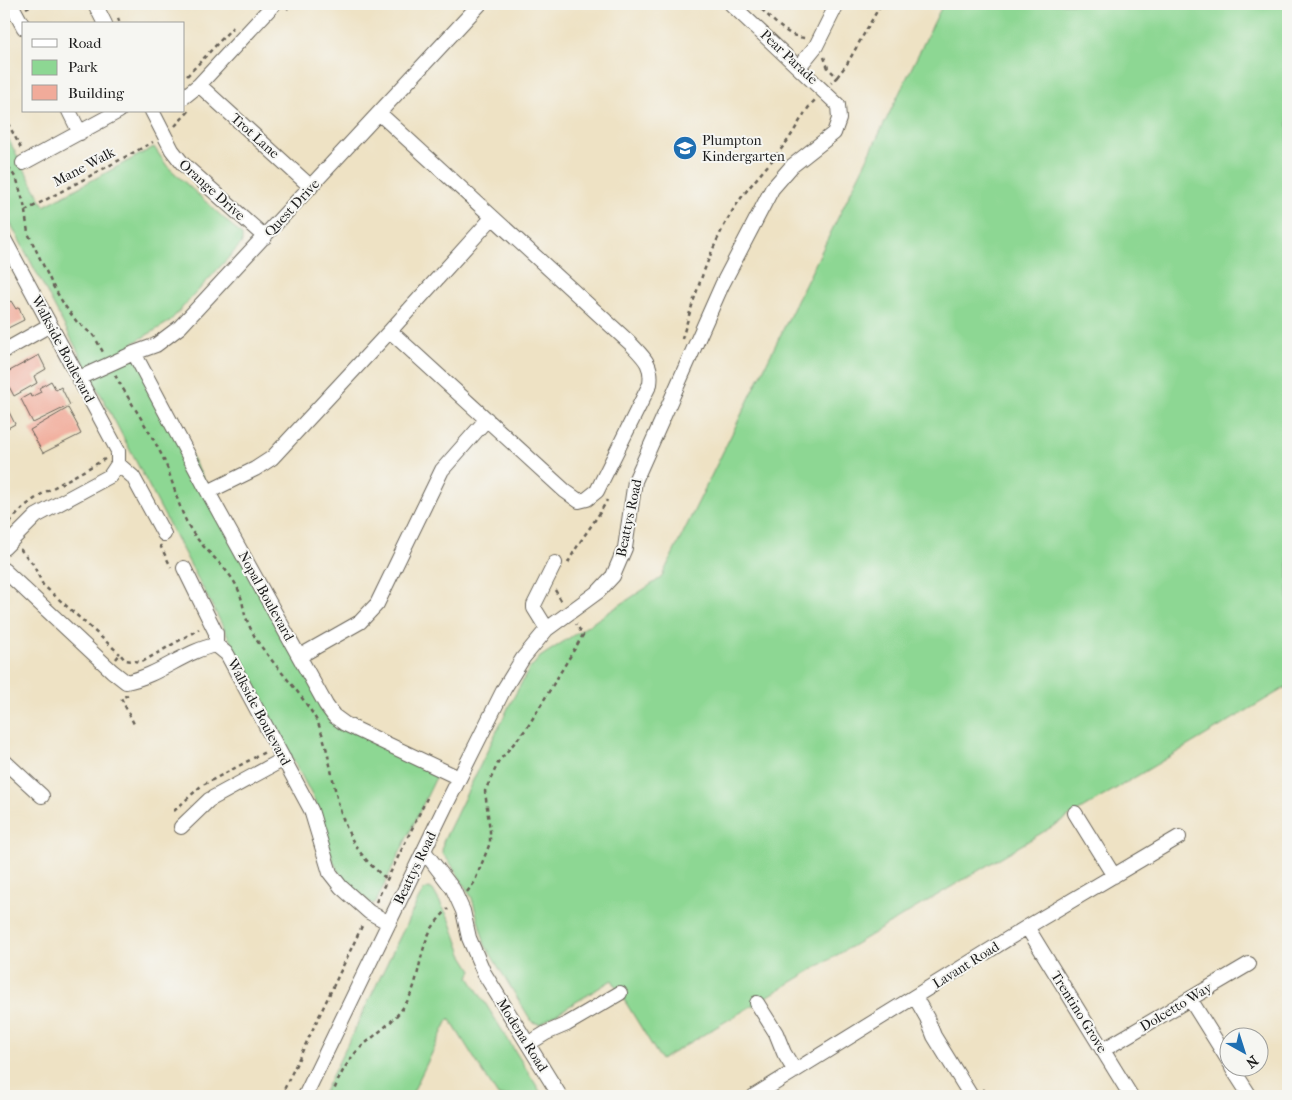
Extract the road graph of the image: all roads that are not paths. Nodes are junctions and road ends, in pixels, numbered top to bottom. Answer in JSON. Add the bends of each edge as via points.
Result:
{"nodes":[{"id":1,"x":11,"y":4,"type":"edge"},
{"id":2,"x":95,"y":4,"type":"edge"},
{"id":3,"x":274,"y":4,"type":"edge"},
{"id":4,"x":480,"y":4,"type":"edge"},
{"id":5,"x":731,"y":4,"type":"edge"},
{"id":6,"x":838,"y":4,"type":"edge"},
{"id":7,"x":104,"y":22,"type":"edge"},
{"id":8,"x":22,"y":24,"type":"edge"},
{"id":9,"x":799,"y":67,"type":"junction"},
{"id":10,"x":199,"y":85,"type":"junction"},
{"id":11,"x":824,"y":90,"type":"joint"},
{"id":12,"x":185,"y":96,"type":"edge"},
{"id":13,"x":69,"y":112,"type":"edge"},
{"id":14,"x":117,"y":112,"type":"edge"},
{"id":15,"x":379,"y":113,"type":"junction"},
{"id":16,"x":162,"y":115,"type":"edge"},
{"id":17,"x":80,"y":132,"type":"junction"},
{"id":18,"x":25,"y":162,"type":"road end"},
{"id":19,"x":311,"y":187,"type":"junction"},
{"id":20,"x":492,"y":218,"type":"junction"},
{"id":21,"x":265,"y":237,"type":"junction"},
{"id":22,"x":4,"y":239,"type":"edge"},
{"id":23,"x":50,"y":325,"type":"junction"},
{"id":24,"x":390,"y":331,"type":"junction"},
{"id":25,"x":4,"y":351,"type":"edge"},
{"id":26,"x":134,"y":353,"type":"junction"},
{"id":27,"x":79,"y":378,"type":"junction"},
{"id":28,"x":487,"y":419,"type":"junction"},
{"id":29,"x":118,"y":464,"type":"junction"},
{"id":30,"x":208,"y":492,"type":"junction"},
{"id":31,"x":164,"y":534,"type":"road end"},
{"id":32,"x":11,"y":546,"type":"edge"},
{"id":33,"x":561,"y":563,"type":"road end"},
{"id":34,"x":184,"y":568,"type":"road end"},
{"id":35,"x":4,"y":570,"type":"edge"},
{"id":36,"x":547,"y":629,"type":"junction"},
{"id":37,"x":216,"y":645,"type":"junction"},
{"id":38,"x":300,"y":656,"type":"junction"},
{"id":39,"x":4,"y":761,"type":"edge"},
{"id":40,"x":278,"y":762,"type":"junction"},
{"id":41,"x":459,"y":778,"type":"junction"},
{"id":42,"x":42,"y":796,"type":"dead end"},
{"id":43,"x":1075,"y":813,"type":"dead end"},
{"id":44,"x":181,"y":827,"type":"dead end"},
{"id":45,"x":1179,"y":837,"type":"dead end"},
{"id":46,"x":424,"y":851,"type":"junction"},
{"id":47,"x":417,"y":866,"type":"junction"},
{"id":48,"x":1114,"y":876,"type":"junction"},
{"id":49,"x":456,"y":903,"type":"junction"},
{"id":50,"x":389,"y":923,"type":"junction"},
{"id":51,"x":1027,"y":927,"type":"junction"},
{"id":52,"x":1249,"y":964,"type":"dead end"},
{"id":53,"x":620,"y":993,"type":"dead end"},
{"id":54,"x":911,"y":999,"type":"junction"},
{"id":55,"x":1190,"y":999,"type":"junction"},
{"id":56,"x":757,"y":1002,"type":"dead end"},
{"id":57,"x":1220,"y":1047,"type":"edge"},
{"id":58,"x":530,"y":1048,"type":"junction"},
{"id":59,"x":1103,"y":1050,"type":"junction"},
{"id":60,"x":798,"y":1069,"type":"junction"},
{"id":61,"x":1238,"y":1078,"type":"edge"},
{"id":62,"x":306,"y":1096,"type":"edge"},
{"id":63,"x":560,"y":1096,"type":"edge"},
{"id":64,"x":754,"y":1096,"type":"edge"},
{"id":65,"x":971,"y":1096,"type":"edge"},
{"id":66,"x":1131,"y":1096,"type":"edge"},
{"id":67,"x":1250,"y":1096,"type":"edge"}],
"edges":[{"from":1,"to":8,"type":"street"},
{"from":2,"to":7,"type":"street"},
{"from":3,"to":10,"type":"street"},
{"from":4,"to":15,"type":"street","name":"Quest Drive"},
{"from":5,"to":9,"type":"street","name":"Pear Parade"},
{"from":6,"to":9,"type":"street","via":[[816,46]]},
{"from":9,"to":11,"type":"street","name":"Pear Parade"},
{"from":10,"to":12,"type":"street"},
{"from":10,"to":19,"type":"street","name":"Trot Lane"},
{"from":11,"to":36,"type":"street","name":"Beattys Road","via":[[838,105],[840,119],[834,133],[792,166],[772,189],[722,285],[635,481],[624,548],[613,576],[599,591]]},
{"from":13,"to":17,"type":"street"},
{"from":14,"to":17,"type":"street"},
{"from":15,"to":19,"type":"street","name":"Quest Drive"},
{"from":15,"to":20,"type":"street"},
{"from":16,"to":21,"type":"street","name":"Orange Drive","via":[[172,150],[182,164]]},
{"from":17,"to":18,"type":"street"},
{"from":19,"to":21,"type":"street","name":"Quest Drive"},
{"from":20,"to":24,"type":"street"},
{"from":20,"to":28,"type":"street","via":[[630,344],[645,359],[652,373],[650,384],[597,491],[587,499],[579,501],[565,491]]},
{"from":21,"to":26,"type":"street","name":"Quest Drive","via":[[180,327],[156,345]]},
{"from":22,"to":23,"type":"street","name":"Walkside Boulevard"},
{"from":23,"to":25,"type":"street"},
{"from":23,"to":27,"type":"street","name":"Walkside Boulevard"},
{"from":24,"to":28,"type":"street"},
{"from":24,"to":30,"type":"street","via":[[272,458]]},
{"from":26,"to":27,"type":"street","name":"Quest Drive"},
{"from":26,"to":30,"type":"street","name":"Nopal Boulevard"},
{"from":27,"to":29,"type":"street","name":"Walkside Boulevard","via":[[118,451]]},
{"from":28,"to":38,"type":"street","via":[[442,470],[377,604],[360,622]]},
{"from":29,"to":31,"type":"street","via":[[133,477]]},
{"from":29,"to":32,"type":"street","via":[[110,476],[36,516]]},
{"from":30,"to":38,"type":"street","name":"Nopal Boulevard"},
{"from":33,"to":36,"type":"street","via":[[534,605]]},
{"from":34,"to":37,"type":"street","via":[[216,633]]},
{"from":35,"to":37,"type":"street","name":"Walkside Boulevard","via":[[126,682],[140,679],[203,647]]},
{"from":36,"to":41,"type":"street","name":"Beattys Road","via":[[523,658],[504,689]]},
{"from":37,"to":40,"type":"street","name":"Walkside Boulevard","via":[[227,654]]},
{"from":38,"to":41,"type":"street","name":"Nopal Boulevard","via":[[334,716]]},
{"from":39,"to":42,"type":"street"},
{"from":40,"to":44,"type":"street","via":[[210,800]]},
{"from":40,"to":50,"type":"street","name":"Walkside Boulevard","via":[[311,810],[330,873],[363,918]]},
{"from":41,"to":46,"type":"street","name":"Beattys Road"},
{"from":43,"to":48,"type":"street"},
{"from":45,"to":48,"type":"street","name":"Lavant Road"},
{"from":46,"to":47,"type":"street","name":"Beattys Road"},
{"from":46,"to":49,"type":"street","name":"Modena Road","via":[[450,884]]},
{"from":47,"to":49,"type":"street","name":"Modena Road","via":[[439,882]]},
{"from":47,"to":50,"type":"street","name":"Beattys Road"},
{"from":48,"to":51,"type":"street","name":"Lavant Road"},
{"from":49,"to":58,"type":"street","name":"Modena Road","via":[[463,911],[469,938],[484,973]]},
{"from":50,"to":62,"type":"street","name":"Beattys Road"},
{"from":51,"to":54,"type":"street","name":"Lavant Road"},
{"from":51,"to":59,"type":"street","name":"Trentino Grove"},
{"from":52,"to":55,"type":"street","name":"Dolcetto Way"},
{"from":53,"to":58,"type":"street","via":[[546,1033]]},
{"from":54,"to":60,"type":"street","name":"Lavant Road"},
{"from":54,"to":65,"type":"street","via":[[922,1022]]},
{"from":55,"to":57,"type":"street"},
{"from":55,"to":59,"type":"street","name":"Dolcetto Way"},
{"from":56,"to":60,"type":"street","via":[[784,1053]]},
{"from":58,"to":63,"type":"street","name":"Modena Road"},
{"from":59,"to":66,"type":"street","name":"Trentino Grove"},
{"from":60,"to":64,"type":"street","name":"Lavant Road"},
{"from":61,"to":67,"type":"street"}]}
